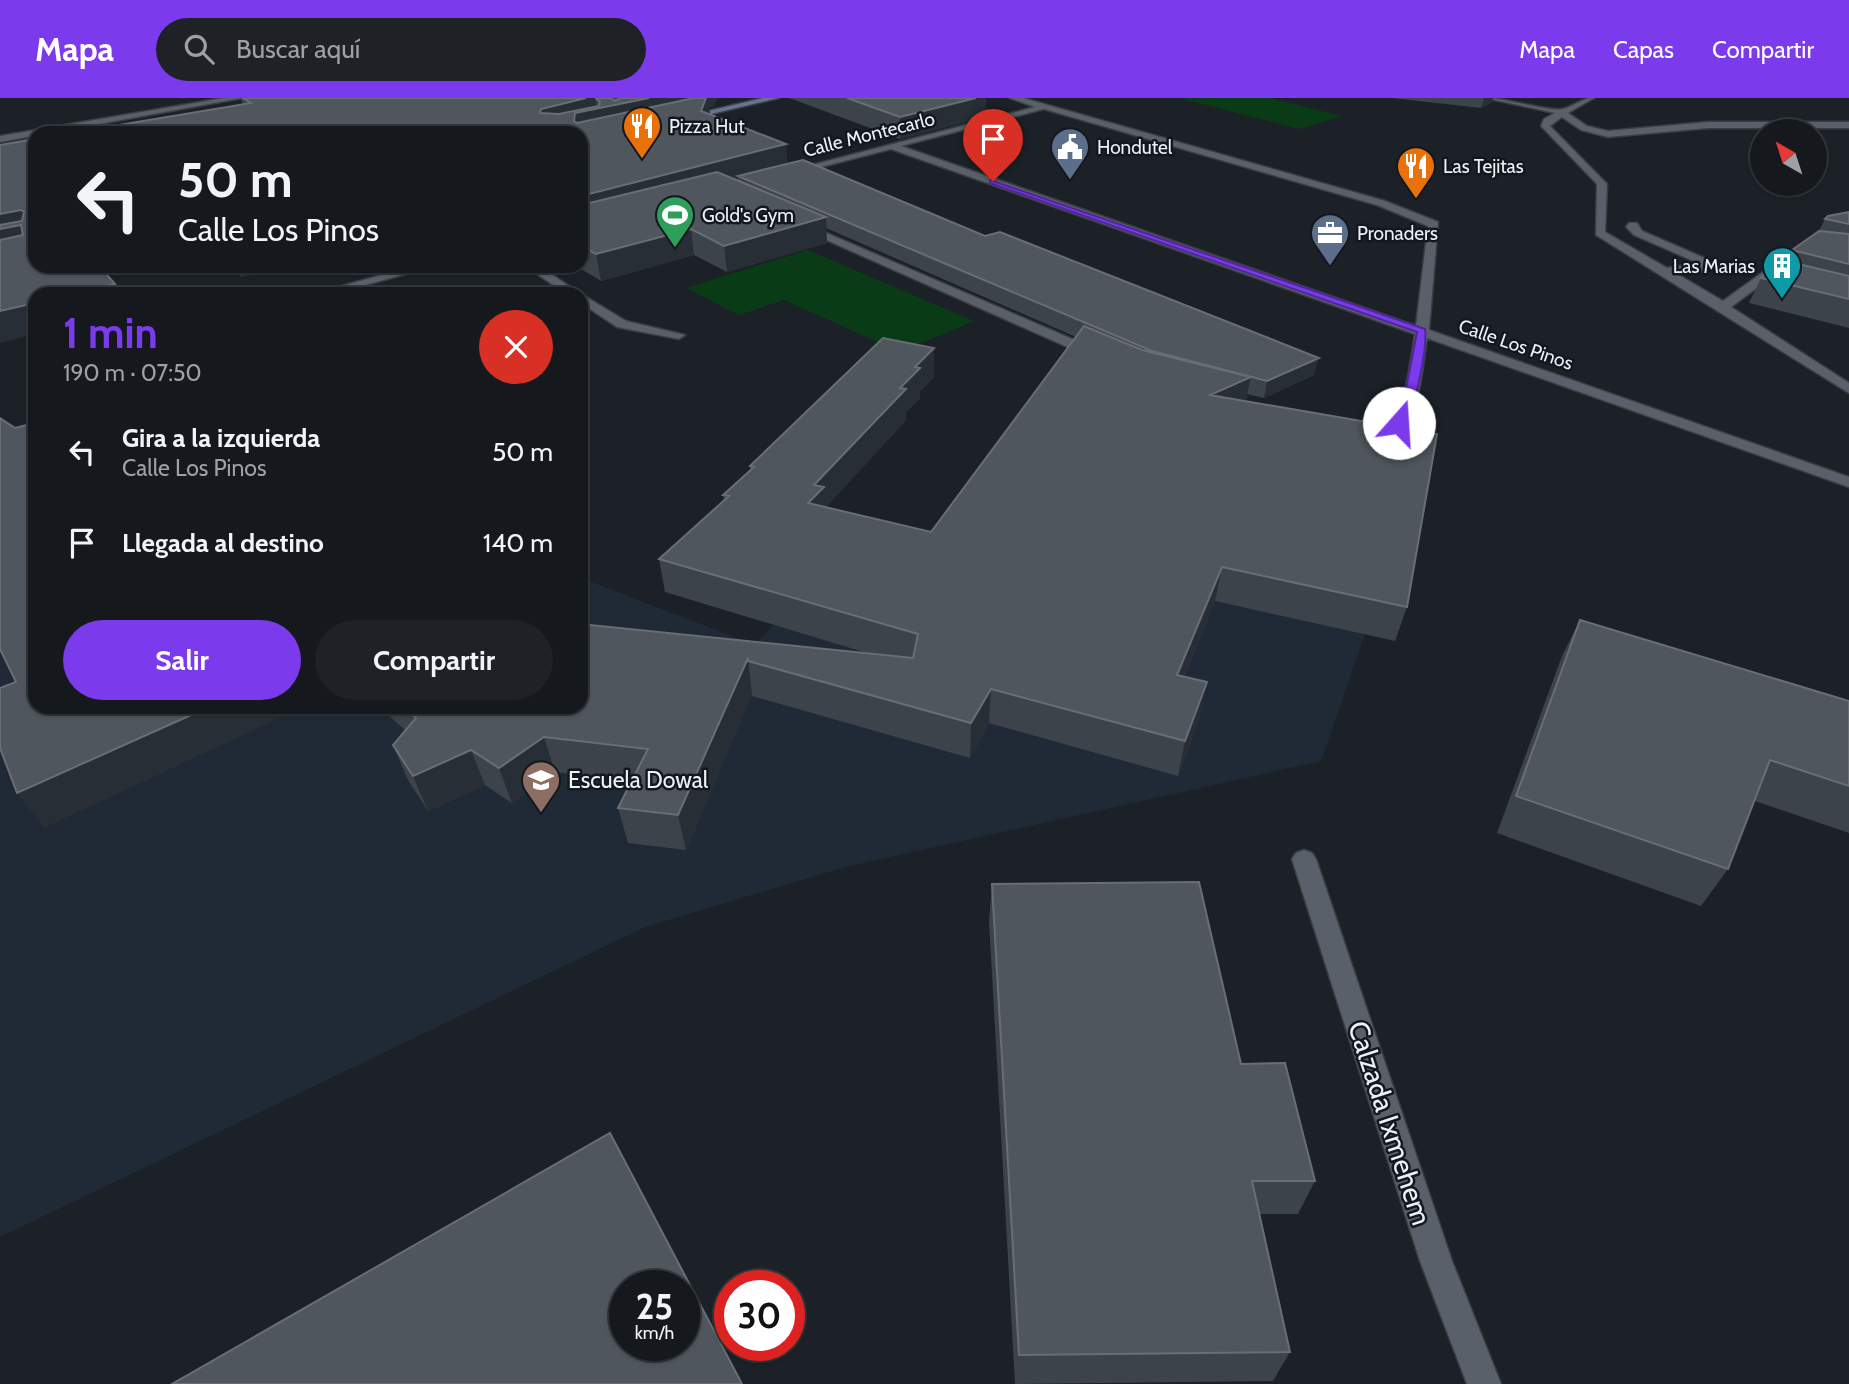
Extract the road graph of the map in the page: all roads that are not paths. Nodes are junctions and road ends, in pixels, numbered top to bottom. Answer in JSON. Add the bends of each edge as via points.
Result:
{"nodes":[{"id":1,"x":238,"y":98,"type":"edge"},
{"id":2,"x":775,"y":98,"type":"edge"},
{"id":3,"x":1014,"y":98,"type":"edge"},
{"id":4,"x":1490,"y":98,"type":"edge"},
{"id":5,"x":1590,"y":98,"type":"edge"},
{"id":6,"x":1044,"y":107,"type":"junction"},
{"id":7,"x":1561,"y":112,"type":"junction"},
{"id":8,"x":672,"y":120,"type":"edge"},
{"id":9,"x":1849,"y":125,"type":"edge"},
{"id":10,"x":65,"y":126,"type":"edge"},
{"id":11,"x":28,"y":133,"type":"edge"},
{"id":12,"x":0,"y":139,"type":"edge"},
{"id":13,"x":892,"y":146,"type":"junction"},
{"id":14,"x":785,"y":174,"type":"edge"},
{"id":15,"x":784,"y":218,"type":"edge"},
{"id":16,"x":1633,"y":225,"type":"dead end"},
{"id":17,"x":1849,"y":254,"type":"edge"},
{"id":18,"x":1663,"y":272,"type":"junction"},
{"id":19,"x":401,"y":273,"type":"edge"},
{"id":20,"x":542,"y":273,"type":"edge"},
{"id":21,"x":346,"y":287,"type":"edge"},
{"id":22,"x":564,"y":287,"type":"edge"},
{"id":23,"x":588,"y":302,"type":"edge"},
{"id":24,"x":1723,"y":307,"type":"junction"},
{"id":25,"x":1422,"y":331,"type":"junction"},
{"id":26,"x":679,"y":335,"type":"dead end"},
{"id":27,"x":1108,"y":359,"type":"edge"},
{"id":28,"x":1849,"y":389,"type":"edge"},
{"id":29,"x":1358,"y":430,"type":"edge"},
{"id":30,"x":1849,"y":482,"type":"edge"},
{"id":31,"x":1304,"y":859,"type":"dead end"},
{"id":32,"x":1484,"y":1384,"type":"edge"}],
"edges":[{"from":1,"to":10,"type":"street"},
{"from":2,"to":8,"type":"main road"},
{"from":3,"to":6,"type":"street"},
{"from":4,"to":7,"type":"street"},
{"from":5,"to":7,"type":"street"},
{"from":6,"to":13,"type":"street","name":"Calle Montecarlo"},
{"from":6,"to":25,"type":"street","via":[[1381,203],[1434,223]]},
{"from":7,"to":9,"type":"street","via":[[1584,128],[1608,134],[1700,126]]},
{"from":7,"to":18,"type":"street","via":[[1545,126],[1603,186],[1600,233]]},
{"from":11,"to":12,"type":"street"},
{"from":13,"to":14,"type":"street","name":"Calle Montecarlo"},
{"from":13,"to":25,"type":"street","name":"Calle Los Pinos"},
{"from":15,"to":27,"type":"street"},
{"from":16,"to":18,"type":"street","via":[[1638,233],[1705,262],[1700,268]]},
{"from":17,"to":24,"type":"street","via":[[1802,248],[1769,278]]},
{"from":18,"to":24,"type":"street"},
{"from":19,"to":21,"type":"street"},
{"from":20,"to":22,"type":"street"},
{"from":23,"to":26,"type":"street","via":[[622,324]]},
{"from":24,"to":28,"type":"street"},
{"from":25,"to":29,"type":"street","via":[[1408,405],[1399,423],[1385,432]]},
{"from":25,"to":30,"type":"street","name":"Calle Los Pinos"},
{"from":31,"to":32,"type":"street","name":"Calzada Ixmehem","via":[[1436,1261]]}]}
